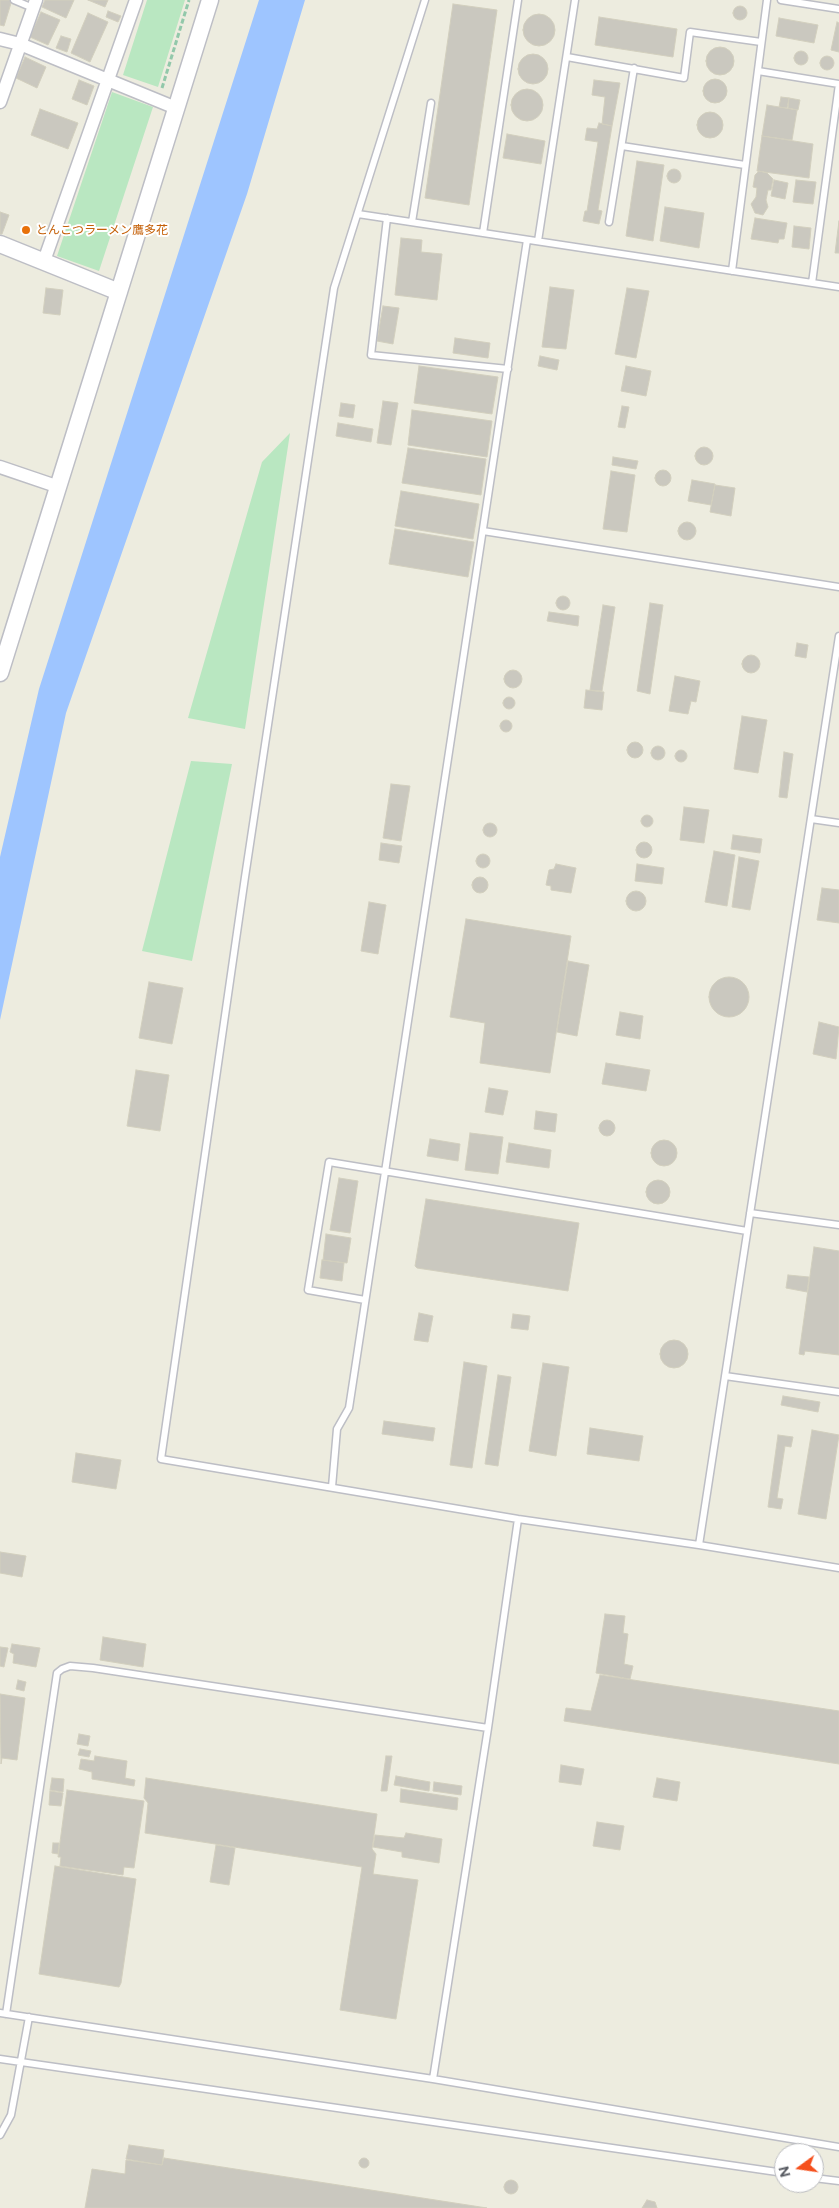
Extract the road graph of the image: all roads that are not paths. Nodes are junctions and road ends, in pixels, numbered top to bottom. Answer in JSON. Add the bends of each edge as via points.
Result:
{"nodes":[{"id":1,"x":14,"y":0,"type":"edge"},
{"id":2,"x":136,"y":0,"type":"edge"},
{"id":3,"x":210,"y":0,"type":"edge"},
{"id":4,"x":425,"y":0,"type":"edge"},
{"id":5,"x":518,"y":0,"type":"edge"},
{"id":6,"x":575,"y":0,"type":"edge"},
{"id":7,"x":767,"y":0,"type":"edge"},
{"id":8,"x":781,"y":0,"type":"edge"},
{"id":9,"x":34,"y":4,"type":"edge"},
{"id":10,"x":839,"y":9,"type":"edge"},
{"id":11,"x":0,"y":38,"type":"edge"},
{"id":12,"x":761,"y":42,"type":"junction"},
{"id":13,"x":20,"y":44,"type":"junction"},
{"id":14,"x":567,"y":57,"type":"junction"},
{"id":15,"x":634,"y":68,"type":"junction"},
{"id":16,"x":758,"y":71,"type":"junction"},
{"id":17,"x":108,"y":80,"type":"junction"},
{"id":18,"x":0,"y":102,"type":"edge"},
{"id":19,"x":432,"y":103,"type":"dead end"},
{"id":20,"x":176,"y":108,"type":"junction"},
{"id":21,"x":622,"y":146,"type":"junction"},
{"id":22,"x":745,"y":165,"type":"junction"},
{"id":23,"x":358,"y":214,"type":"junction"},
{"id":24,"x":387,"y":218,"type":"junction"},
{"id":25,"x":412,"y":222,"type":"junction"},
{"id":26,"x":609,"y":222,"type":"dead end"},
{"id":27,"x":483,"y":233,"type":"junction"},
{"id":28,"x":527,"y":240,"type":"junction"},
{"id":29,"x":538,"y":242,"type":"junction"},
{"id":30,"x":0,"y":244,"type":"edge"},
{"id":31,"x":44,"y":261,"type":"junction"},
{"id":32,"x":732,"y":271,"type":"junction"},
{"id":33,"x":812,"y":283,"type":"junction"},
{"id":34,"x":839,"y":287,"type":"edge"},
{"id":35,"x":119,"y":292,"type":"junction"},
{"id":36,"x":508,"y":369,"type":"junction"},
{"id":37,"x":0,"y":468,"type":"edge"},
{"id":38,"x":59,"y":487,"type":"junction"},
{"id":39,"x":483,"y":531,"type":"junction"},
{"id":40,"x":839,"y":587,"type":"edge"},
{"id":41,"x":839,"y":636,"type":"edge"},
{"id":42,"x":3,"y":653,"type":"edge"},
{"id":43,"x":0,"y":673,"type":"edge"},
{"id":44,"x":811,"y":819,"type":"junction"},
{"id":45,"x":839,"y":823,"type":"edge"},
{"id":46,"x":385,"y":1170,"type":"junction"},
{"id":47,"x":750,"y":1213,"type":"junction"},
{"id":48,"x":839,"y":1225,"type":"edge"},
{"id":49,"x":748,"y":1231,"type":"junction"},
{"id":50,"x":365,"y":1300,"type":"junction"},
{"id":51,"x":725,"y":1376,"type":"junction"},
{"id":52,"x":839,"y":1392,"type":"edge"},
{"id":53,"x":332,"y":1487,"type":"junction"},
{"id":54,"x":518,"y":1519,"type":"junction"},
{"id":55,"x":699,"y":1545,"type":"junction"},
{"id":56,"x":839,"y":1568,"type":"edge"},
{"id":57,"x":488,"y":1728,"type":"junction"},
{"id":58,"x":3,"y":2013,"type":"edge"},
{"id":59,"x":29,"y":2017,"type":"junction"},
{"id":60,"x":0,"y":2059,"type":"edge"},
{"id":61,"x":21,"y":2062,"type":"junction"},
{"id":62,"x":433,"y":2079,"type":"junction"},
{"id":63,"x":0,"y":2135,"type":"edge"},
{"id":64,"x":839,"y":2147,"type":"edge"},
{"id":65,"x":774,"y":2172,"type":"edge"},
{"id":66,"x":824,"y":2179,"type":"edge"},
{"id":67,"x":839,"y":2181,"type":"edge"}],
"edges":[{"from":1,"to":9,"type":"lane"},
{"from":2,"to":17,"type":"street"},
{"from":3,"to":20,"type":"street"},
{"from":4,"to":23,"type":"lane"},
{"from":5,"to":27,"type":"lane"},
{"from":6,"to":14,"type":"lane"},
{"from":7,"to":12,"type":"lane"},
{"from":8,"to":10,"type":"lane"},
{"from":9,"to":13,"type":"street"},
{"from":11,"to":13,"type":"street"},
{"from":12,"to":15,"type":"lane","via":[[690,32],[684,78]]},
{"from":12,"to":16,"type":"lane"},
{"from":13,"to":17,"type":"street"},
{"from":13,"to":18,"type":"street"},
{"from":14,"to":15,"type":"lane"},
{"from":14,"to":29,"type":"lane"},
{"from":15,"to":21,"type":"lane"},
{"from":16,"to":22,"type":"lane"},
{"from":16,"to":33,"type":"lane","via":[[839,84]]},
{"from":17,"to":20,"type":"street"},
{"from":17,"to":31,"type":"street"},
{"from":19,"to":25,"type":"lane"},
{"from":20,"to":35,"type":"street"},
{"from":21,"to":22,"type":"lane"},
{"from":21,"to":26,"type":"lane"},
{"from":22,"to":32,"type":"lane"},
{"from":23,"to":24,"type":"lane"},
{"from":23,"to":53,"type":"lane","via":[[334,288],[244,877],[161,1459]]},
{"from":24,"to":25,"type":"lane"},
{"from":24,"to":36,"type":"lane","via":[[371,355]]},
{"from":25,"to":27,"type":"lane"},
{"from":27,"to":28,"type":"lane"},
{"from":28,"to":29,"type":"lane"},
{"from":28,"to":36,"type":"lane"},
{"from":29,"to":32,"type":"lane"},
{"from":30,"to":31,"type":"street"},
{"from":31,"to":35,"type":"street"},
{"from":32,"to":33,"type":"lane"},
{"from":33,"to":34,"type":"lane"},
{"from":35,"to":38,"type":"street"},
{"from":36,"to":39,"type":"lane"},
{"from":37,"to":38,"type":"street"},
{"from":38,"to":42,"type":"street"},
{"from":39,"to":40,"type":"lane"},
{"from":39,"to":46,"type":"lane"},
{"from":41,"to":44,"type":"lane"},
{"from":42,"to":43,"type":"street"},
{"from":44,"to":45,"type":"lane"},
{"from":44,"to":47,"type":"lane"},
{"from":46,"to":49,"type":"lane"},
{"from":46,"to":50,"type":"lane"},
{"from":46,"to":50,"type":"lane","via":[[329,1162],[308,1290]]},
{"from":47,"to":48,"type":"lane"},
{"from":47,"to":49,"type":"lane"},
{"from":49,"to":51,"type":"lane"},
{"from":50,"to":53,"type":"lane","via":[[349,1408],[337,1429]]},
{"from":51,"to":52,"type":"lane"},
{"from":51,"to":55,"type":"lane"},
{"from":53,"to":54,"type":"lane"},
{"from":54,"to":55,"type":"lane"},
{"from":54,"to":57,"type":"lane"},
{"from":55,"to":56,"type":"lane"},
{"from":57,"to":58,"type":"lane","via":[[93,1668],[70,1666],[62,1669],[57,1673]]},
{"from":57,"to":62,"type":"lane"},
{"from":58,"to":59,"type":"lane"},
{"from":59,"to":61,"type":"lane"},
{"from":59,"to":62,"type":"lane"},
{"from":60,"to":61,"type":"lane"},
{"from":61,"to":63,"type":"lane","via":[[11,2115]]},
{"from":61,"to":65,"type":"lane"},
{"from":62,"to":64,"type":"lane"},
{"from":66,"to":67,"type":"lane"}]}
